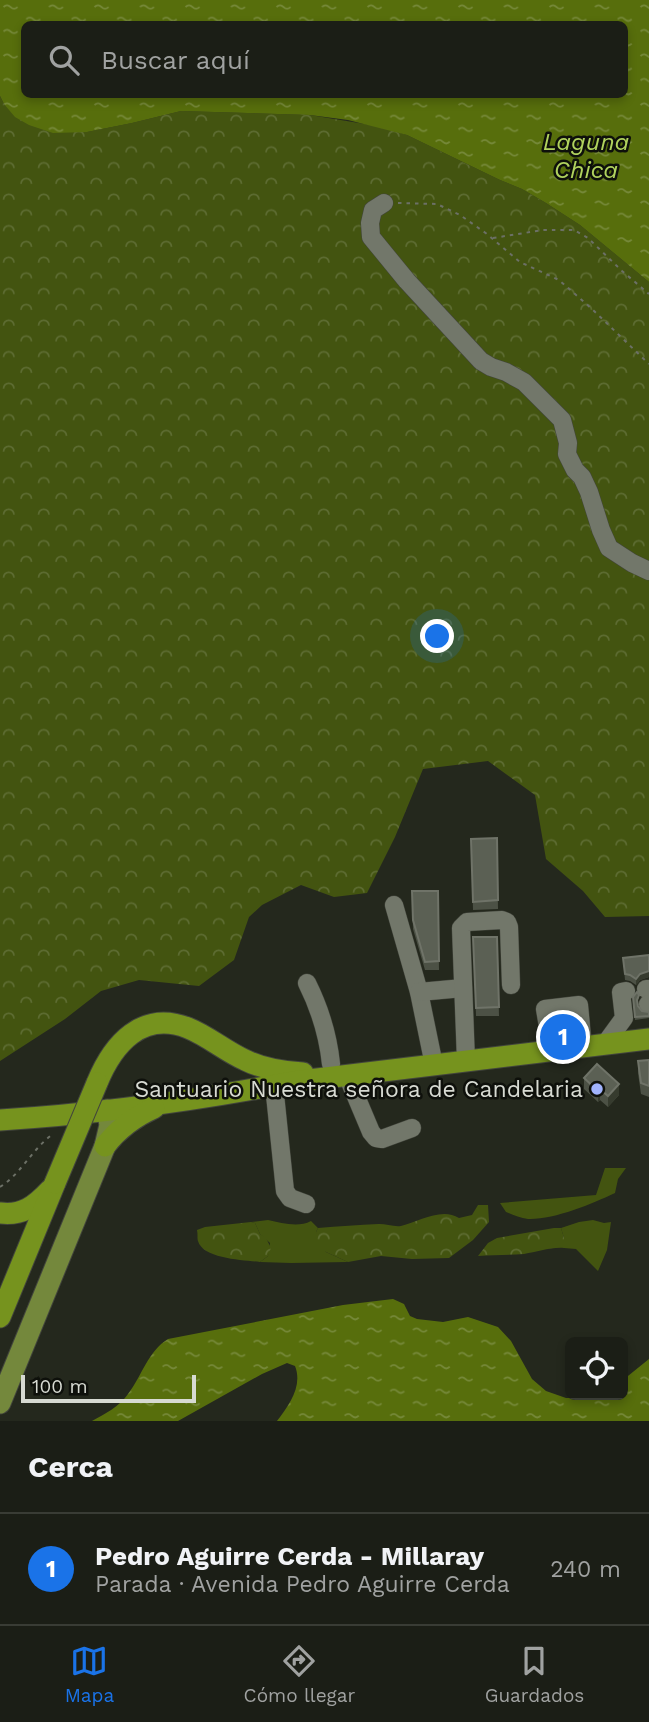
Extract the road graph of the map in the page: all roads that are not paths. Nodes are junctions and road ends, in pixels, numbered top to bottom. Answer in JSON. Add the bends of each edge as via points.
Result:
{"nodes":[{"id":1,"x":384,"y":203,"type":"road end"},
{"id":2,"x":649,"y":571,"type":"edge"},
{"id":3,"x":394,"y":905,"type":"dead end"},
{"id":4,"x":307,"y":983,"type":"dead end"},
{"id":5,"x":511,"y":985,"type":"dead end"},
{"id":6,"x":463,"y":988,"type":"junction"},
{"id":7,"x":419,"y":992,"type":"junction"},
{"id":8,"x":626,"y":1002,"type":"dead end"},
{"id":9,"x":649,"y":1039,"type":"edge"},
{"id":10,"x":604,"y":1044,"type":"junction"},
{"id":11,"x":583,"y":1047,"type":"junction"},
{"id":12,"x":552,"y":1051,"type":"junction"},
{"id":13,"x":466,"y":1061,"type":"junction"},
{"id":14,"x":434,"y":1065,"type":"junction"},
{"id":15,"x":339,"y":1069,"type":"junction"},
{"id":16,"x":283,"y":1084,"type":"junction"},
{"id":17,"x":102,"y":1097,"type":"junction"},
{"id":18,"x":169,"y":1102,"type":"junction"},
{"id":19,"x":0,"y":1110,"type":"edge"},
{"id":20,"x":32,"y":1118,"type":"junction"},
{"id":21,"x":0,"y":1120,"type":"edge"},
{"id":22,"x":412,"y":1128,"type":"dead end"},
{"id":23,"x":0,"y":1129,"type":"edge"},
{"id":24,"x":106,"y":1146,"type":"junction"},
{"id":25,"x":55,"y":1183,"type":"junction"},
{"id":26,"x":306,"y":1204,"type":"dead end"},
{"id":27,"x":0,"y":1213,"type":"edge"},
{"id":28,"x":0,"y":1275,"type":"edge"},
{"id":29,"x":0,"y":1307,"type":"edge"},
{"id":30,"x":0,"y":1317,"type":"edge"},
{"id":31,"x":0,"y":1403,"type":"edge"}],
"edges":[{"from":1,"to":2,"type":"street","via":[[373,210],[371,237],[481,361],[524,382],[562,420],[567,454],[589,492],[609,548]]},
{"from":3,"to":7,"type":"street"},
{"from":4,"to":15,"type":"street"},
{"from":5,"to":6,"type":"street","via":[[507,922],[467,922],[461,928]]},
{"from":6,"to":7,"type":"street"},
{"from":6,"to":13,"type":"street"},
{"from":7,"to":14,"type":"street"},
{"from":8,"to":10,"type":"street","via":[[624,1018]]},
{"from":9,"to":10,"type":"highway"},
{"from":10,"to":11,"type":"highway"},
{"from":11,"to":12,"type":"highway"},
{"from":11,"to":12,"type":"street","via":[[579,1005],[545,1009]]},
{"from":12,"to":13,"type":"highway"},
{"from":13,"to":14,"type":"highway"},
{"from":14,"to":15,"type":"highway"},
{"from":15,"to":16,"type":"highway"},
{"from":15,"to":17,"type":"highway","via":[[272,1060],[187,1028],[155,1023],[127,1037],[113,1052],[106,1063]]},
{"from":15,"to":22,"type":"street","via":[[376,1138]]},
{"from":16,"to":17,"type":"highway","via":[[219,1083]]},
{"from":16,"to":18,"type":"highway"},
{"from":16,"to":26,"type":"street","via":[[285,1191]]},
{"from":17,"to":18,"type":"highway"},
{"from":17,"to":19,"type":"highway"},
{"from":17,"to":20,"type":"highway"},
{"from":17,"to":24,"type":"main road","via":[[110,1125]]},
{"from":17,"to":25,"type":"highway","bridge":true},
{"from":18,"to":24,"type":"highway","via":[[128,1123]]},
{"from":20,"to":21,"type":"highway"},
{"from":20,"to":23,"type":"highway"},
{"from":24,"to":31,"type":"main road"},
{"from":25,"to":27,"type":"highway","via":[[28,1210]]},
{"from":25,"to":30,"type":"highway"},
{"from":28,"to":29,"type":"highway"}]}
